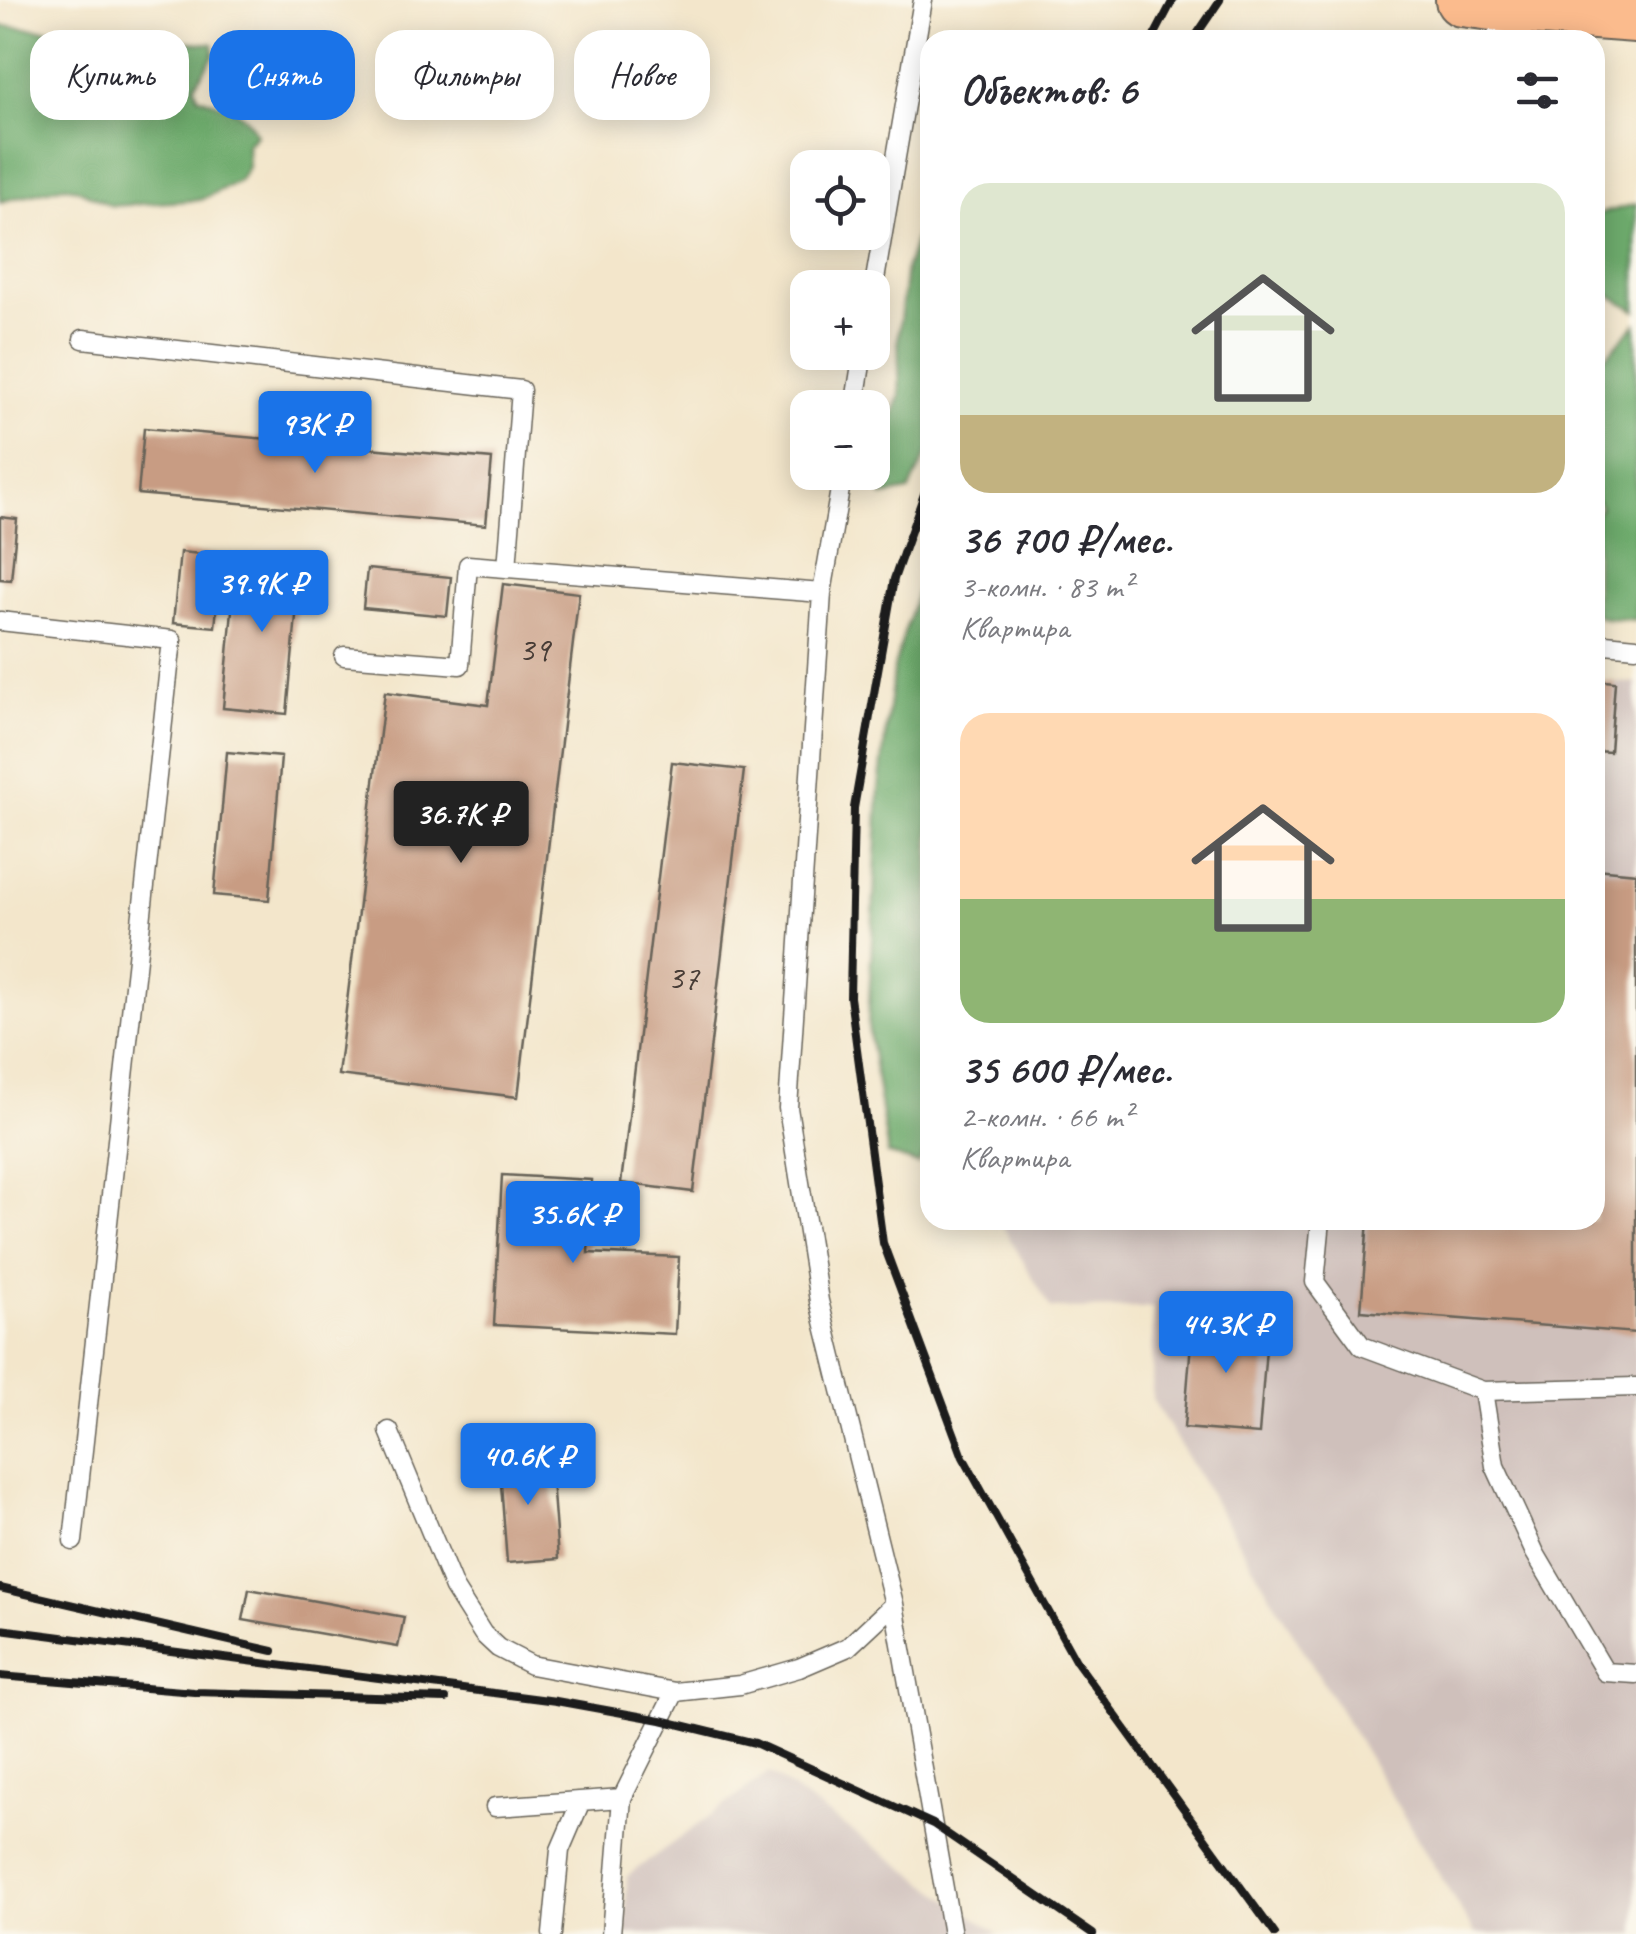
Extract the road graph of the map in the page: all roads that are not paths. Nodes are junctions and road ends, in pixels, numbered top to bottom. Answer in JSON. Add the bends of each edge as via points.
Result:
{"nodes":[{"id":1,"x":923,"y":0,"type":"edge"},
{"id":2,"x":1462,"y":0,"type":"edge"},
{"id":3,"x":1636,"y":16,"type":"edge"},
{"id":4,"x":1505,"y":24,"type":"edge"},
{"id":5,"x":877,"y":270,"type":"edge"},
{"id":6,"x":82,"y":339,"type":"dead end"},
{"id":7,"x":840,"y":490,"type":"edge"},
{"id":8,"x":507,"y":568,"type":"junction"},
{"id":9,"x":822,"y":593,"type":"junction"},
{"id":10,"x":0,"y":621,"type":"edge"},
{"id":11,"x":1605,"y":644,"type":"edge"},
{"id":12,"x":1636,"y":647,"type":"edge"},
{"id":13,"x":344,"y":656,"type":"dead end"},
{"id":14,"x":1321,"y":1230,"type":"edge"},
{"id":15,"x":1636,"y":1387,"type":"edge"},
{"id":16,"x":1483,"y":1391,"type":"junction"},
{"id":17,"x":389,"y":1432,"type":"dead end"},
{"id":18,"x":74,"y":1542,"type":"dead end"},
{"id":19,"x":894,"y":1604,"type":"junction"},
{"id":20,"x":1636,"y":1674,"type":"edge"},
{"id":21,"x":675,"y":1692,"type":"junction"},
{"id":22,"x":622,"y":1798,"type":"junction"},
{"id":23,"x":581,"y":1800,"type":"junction"},
{"id":24,"x":494,"y":1807,"type":"dead end"},
{"id":25,"x":552,"y":1934,"type":"edge"},
{"id":26,"x":611,"y":1934,"type":"edge"},
{"id":27,"x":952,"y":1934,"type":"edge"}],
"edges":[{"from":1,"to":5,"type":"lane"},
{"from":2,"to":4,"type":"main road"},
{"from":3,"to":4,"type":"main road"},
{"from":6,"to":8,"type":"lane","via":[[521,390]]},
{"from":7,"to":9,"type":"lane"},
{"from":8,"to":9,"type":"lane"},
{"from":8,"to":13,"type":"lane","via":[[468,565],[460,665]]},
{"from":9,"to":19,"type":"lane","via":[[788,1108],[819,1302]]},
{"from":10,"to":18,"type":"lane","via":[[172,640]]},
{"from":11,"to":12,"type":"lane"},
{"from":14,"to":16,"type":"lane","via":[[1315,1282],[1362,1346]]},
{"from":15,"to":16,"type":"lane"},
{"from":16,"to":20,"type":"lane","via":[[1495,1466],[1535,1553],[1605,1672]]},
{"from":17,"to":21,"type":"lane","via":[[454,1588],[482,1634],[531,1665]]},
{"from":19,"to":21,"type":"lane","via":[[848,1647],[798,1668]]},
{"from":19,"to":27,"type":"lane"},
{"from":21,"to":22,"type":"lane"},
{"from":22,"to":23,"type":"lane"},
{"from":22,"to":26,"type":"lane"},
{"from":23,"to":24,"type":"lane"},
{"from":23,"to":25,"type":"lane","via":[[560,1850]]}]}
